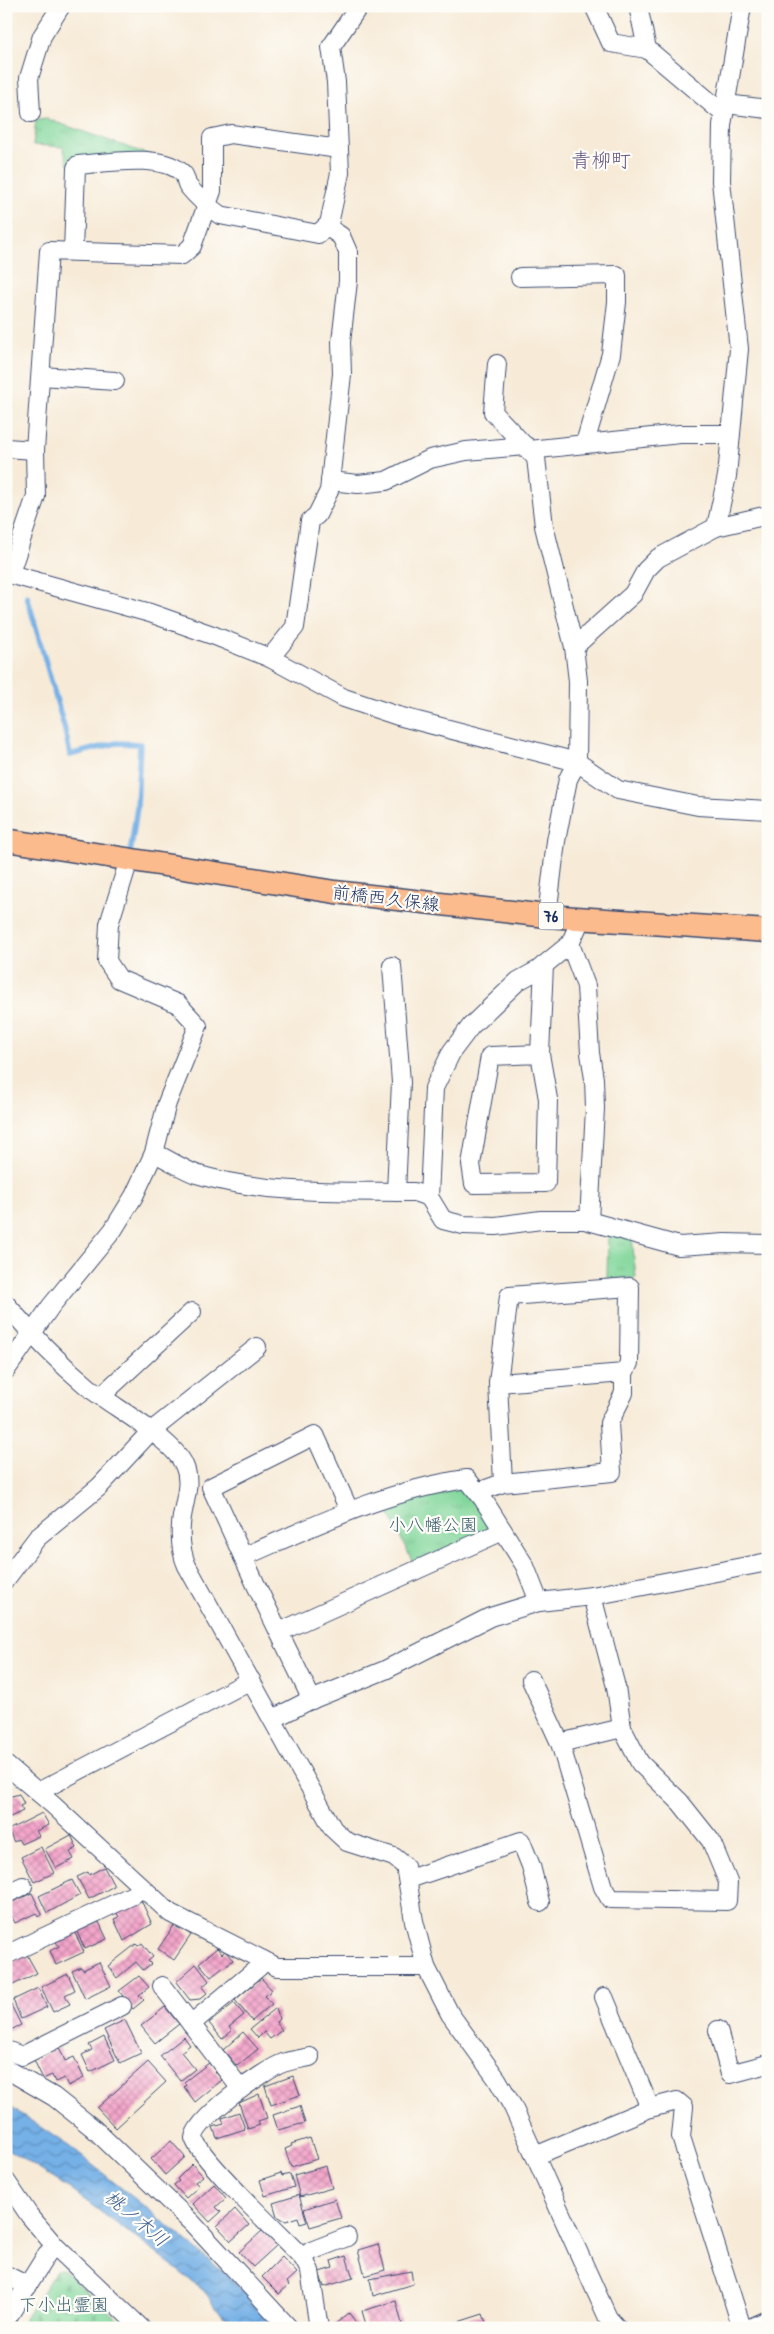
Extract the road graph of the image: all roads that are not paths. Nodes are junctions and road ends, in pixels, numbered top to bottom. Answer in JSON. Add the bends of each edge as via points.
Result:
{"nodes":[{"id":1,"x":61,"y":6,"type":"edge"},
{"id":2,"x":359,"y":6,"type":"edge"},
{"id":3,"x":594,"y":6,"type":"edge"},
{"id":4,"x":638,"y":6,"type":"edge"},
{"id":5,"x":742,"y":6,"type":"edge"},
{"id":6,"x":647,"y":50,"type":"junction"},
{"id":7,"x":725,"y":109,"type":"junction"},
{"id":8,"x":768,"y":109,"type":"edge"},
{"id":9,"x":31,"y":113,"type":"dead end"},
{"id":10,"x":339,"y":149,"type":"junction"},
{"id":11,"x":207,"y":206,"type":"junction"},
{"id":12,"x":328,"y":226,"type":"junction"},
{"id":13,"x":73,"y":250,"type":"junction"},
{"id":14,"x":520,"y":277,"type":"dead end"},
{"id":15,"x":497,"y":364,"type":"dead end"},
{"id":16,"x":41,"y":376,"type":"junction"},
{"id":17,"x":115,"y":381,"type":"dead end"},
{"id":18,"x":730,"y":434,"type":"junction"},
{"id":19,"x":585,"y":443,"type":"junction"},
{"id":20,"x":526,"y":446,"type":"junction"},
{"id":21,"x":6,"y":448,"type":"edge"},
{"id":22,"x":35,"y":450,"type":"junction"},
{"id":23,"x":330,"y":481,"type":"junction"},
{"id":24,"x":768,"y":516,"type":"edge"},
{"id":25,"x":716,"y":526,"type":"junction"},
{"id":26,"x":8,"y":573,"type":"edge"},
{"id":27,"x":574,"y":647,"type":"junction"},
{"id":28,"x":270,"y":658,"type":"junction"},
{"id":29,"x":577,"y":762,"type":"junction"},
{"id":30,"x":768,"y":810,"type":"edge"},
{"id":31,"x":6,"y":840,"type":"edge"},
{"id":32,"x":129,"y":860,"type":"junction"},
{"id":33,"x":547,"y":916,"type":"junction"},
{"id":34,"x":581,"y":919,"type":"junction"},
{"id":35,"x":768,"y":931,"type":"edge"},
{"id":36,"x":570,"y":944,"type":"junction"},
{"id":37,"x":544,"y":965,"type":"junction"},
{"id":38,"x":392,"y":966,"type":"dead end"},
{"id":39,"x":540,"y":1054,"type":"junction"},
{"id":40,"x":154,"y":1153,"type":"junction"},
{"id":41,"x":396,"y":1192,"type":"junction"},
{"id":42,"x":429,"y":1197,"type":"junction"},
{"id":43,"x":589,"y":1221,"type":"junction"},
{"id":44,"x":768,"y":1244,"type":"edge"},
{"id":45,"x":6,"y":1304,"type":"edge"},
{"id":46,"x":192,"y":1312,"type":"dead end"},
{"id":47,"x":30,"y":1334,"type":"junction"},
{"id":48,"x":257,"y":1347,"type":"dead end"},
{"id":49,"x":6,"y":1370,"type":"edge"},
{"id":50,"x":624,"y":1372,"type":"junction"},
{"id":51,"x":498,"y":1383,"type":"junction"},
{"id":52,"x":101,"y":1396,"type":"junction"},
{"id":53,"x":150,"y":1432,"type":"junction"},
{"id":54,"x":503,"y":1483,"type":"junction"},
{"id":55,"x":478,"y":1492,"type":"junction"},
{"id":56,"x":349,"y":1510,"type":"junction"},
{"id":57,"x":503,"y":1531,"type":"junction"},
{"id":58,"x":243,"y":1557,"type":"junction"},
{"id":59,"x":768,"y":1562,"type":"edge"},
{"id":60,"x":6,"y":1579,"type":"edge"},
{"id":61,"x":592,"y":1596,"type":"junction"},
{"id":62,"x":540,"y":1602,"type":"junction"},
{"id":63,"x":280,"y":1632,"type":"junction"},
{"id":64,"x":251,"y":1680,"type":"junction"},
{"id":65,"x":531,"y":1680,"type":"dead end"},
{"id":66,"x":312,"y":1700,"type":"junction"},
{"id":67,"x":273,"y":1719,"type":"junction"},
{"id":68,"x":622,"y":1728,"type":"junction"},
{"id":69,"x":560,"y":1744,"type":"junction"},
{"id":70,"x":6,"y":1765,"type":"edge"},
{"id":71,"x":38,"y":1792,"type":"junction"},
{"id":72,"x":409,"y":1879,"type":"junction"},
{"id":73,"x":23,"y":1886,"type":"dead end"},
{"id":74,"x":141,"y":1888,"type":"junction"},
{"id":75,"x":6,"y":1894,"type":"edge"},
{"id":76,"x":540,"y":1902,"type":"dead end"},
{"id":77,"x":8,"y":1949,"type":"edge"},
{"id":78,"x":263,"y":1960,"type":"junction"},
{"id":79,"x":426,"y":1967,"type":"junction"},
{"id":80,"x":162,"y":1986,"type":"dead end"},
{"id":81,"x":604,"y":1997,"type":"dead end"},
{"id":82,"x":122,"y":2006,"type":"dead end"},
{"id":83,"x":191,"y":2024,"type":"junction"},
{"id":84,"x":718,"y":2030,"type":"dead end"},
{"id":85,"x":6,"y":2050,"type":"edge"},
{"id":86,"x":310,"y":2057,"type":"dead end"},
{"id":87,"x":768,"y":2064,"type":"edge"},
{"id":88,"x":6,"y":2069,"type":"edge"},
{"id":89,"x":241,"y":2089,"type":"junction"},
{"id":90,"x":650,"y":2108,"type":"junction"},
{"id":91,"x":535,"y":2156,"type":"junction"},
{"id":92,"x":6,"y":2181,"type":"edge"},
{"id":93,"x":347,"y":2237,"type":"dead end"},
{"id":94,"x":55,"y":2246,"type":"junction"},
{"id":95,"x":303,"y":2258,"type":"junction"},
{"id":96,"x":6,"y":2275,"type":"edge"},
{"id":97,"x":28,"y":2286,"type":"junction"},
{"id":98,"x":6,"y":2320,"type":"edge"},
{"id":99,"x":768,"y":2320,"type":"edge"},
{"id":100,"x":141,"y":2328,"type":"edge"},
{"id":101,"x":289,"y":2328,"type":"edge"},
{"id":102,"x":319,"y":2328,"type":"edge"},
{"id":103,"x":617,"y":2328,"type":"edge"},
{"id":104,"x":742,"y":2328,"type":"edge"},
{"id":105,"x":750,"y":2328,"type":"edge"}],
"edges":[{"from":1,"to":9,"type":"street","via":[[42,36],[29,78]]},
{"from":2,"to":10,"type":"street","via":[[331,47]]},
{"from":3,"to":6,"type":"street","via":[[612,43]]},
{"from":4,"to":6,"type":"street"},
{"from":5,"to":7,"type":"street"},
{"from":6,"to":7,"type":"street"},
{"from":7,"to":8,"type":"street"},
{"from":7,"to":18,"type":"street","via":[[721,181],[739,349]]},
{"from":10,"to":11,"type":"street","via":[[231,134],[212,138],[212,191]]},
{"from":10,"to":12,"type":"street","via":[[340,173]]},
{"from":11,"to":12,"type":"street","via":[[220,214],[318,234]]},
{"from":11,"to":13,"type":"street","via":[[192,246],[182,254]]},
{"from":11,"to":13,"type":"street","via":[[187,185],[184,175],[165,163],[78,165]]},
{"from":12,"to":23,"type":"street","via":[[341,236],[348,252],[341,342],[342,374]]},
{"from":13,"to":16,"type":"street","via":[[49,252]]},
{"from":14,"to":19,"type":"street","via":[[617,275],[611,354]]},
{"from":15,"to":20,"type":"street","via":[[493,412]]},
{"from":16,"to":17,"type":"street"},
{"from":16,"to":22,"type":"street"},
{"from":18,"to":19,"type":"street","via":[[680,434]]},
{"from":18,"to":25,"type":"street","via":[[727,476]]},
{"from":19,"to":20,"type":"street"},
{"from":20,"to":23,"type":"street","via":[[466,450],[430,459],[386,481],[358,484]]},
{"from":20,"to":27,"type":"street","via":[[536,458],[548,550]]},
{"from":21,"to":22,"type":"street"},
{"from":22,"to":26,"type":"street","via":[[36,496]]},
{"from":23,"to":28,"type":"street","via":[[329,491],[317,515],[310,521],[295,627]]},
{"from":24,"to":25,"type":"street"},
{"from":25,"to":27,"type":"street","via":[[658,558],[646,570],[633,594]]},
{"from":26,"to":28,"type":"street","via":[[150,613]]},
{"from":27,"to":29,"type":"street","via":[[578,681]]},
{"from":28,"to":29,"type":"street","via":[[344,698],[398,716]]},
{"from":29,"to":30,"type":"street","via":[[618,790],[698,806]]},
{"from":29,"to":33,"type":"street","via":[[568,780],[556,841]]},
{"from":31,"to":32,"type":"main road","name":"前橋西久保線","number":"76"},
{"from":32,"to":33,"type":"main road","name":"前橋西久保線","number":"76","via":[[335,892]]},
{"from":32,"to":40,"type":"street","via":[[109,924],[107,961],[119,979],[178,1004],[198,1026],[167,1103]]},
{"from":33,"to":34,"type":"main road","name":"前橋西久保線","number":"76"},
{"from":34,"to":35,"type":"main road","name":"前橋西久保線","number":"76"},
{"from":34,"to":36,"type":"street"},
{"from":36,"to":37,"type":"street"},
{"from":36,"to":43,"type":"street","via":[[586,986],[594,1079]]},
{"from":37,"to":39,"type":"street"},
{"from":37,"to":42,"type":"street","via":[[518,981],[471,1026],[452,1051],[437,1081],[432,1114]]},
{"from":38,"to":41,"type":"street","via":[[401,1082]]},
{"from":39,"to":39,"type":"street","via":[[548,1098],[546,1183],[474,1184],[471,1164],[490,1056]]},
{"from":40,"to":41,"type":"street","via":[[194,1173],[238,1184]]},
{"from":40,"to":47,"type":"street","via":[[134,1196],[113,1230]]},
{"from":41,"to":42,"type":"street","via":[[414,1192]]},
{"from":42,"to":43,"type":"street","via":[[443,1220],[463,1225],[496,1226],[541,1220]]},
{"from":43,"to":44,"type":"street","via":[[679,1246]]},
{"from":45,"to":47,"type":"street"},
{"from":46,"to":52,"type":"street"},
{"from":47,"to":49,"type":"street"},
{"from":47,"to":52,"type":"street"},
{"from":48,"to":53,"type":"street"},
{"from":50,"to":51,"type":"street"},
{"from":50,"to":51,"type":"street","via":[[629,1363],[630,1287],[509,1296]]},
{"from":50,"to":54,"type":"street","via":[[624,1393],[609,1423],[612,1472]]},
{"from":51,"to":54,"type":"street"},
{"from":52,"to":53,"type":"street"},
{"from":53,"to":60,"type":"street","via":[[99,1487],[38,1538]]},
{"from":53,"to":64,"type":"street","via":[[184,1464],[188,1478],[181,1524],[181,1552]]},
{"from":54,"to":55,"type":"street"},
{"from":55,"to":56,"type":"street","via":[[467,1479],[419,1488]]},
{"from":55,"to":57,"type":"street"},
{"from":56,"to":58,"type":"street"},
{"from":56,"to":58,"type":"street","via":[[315,1435],[211,1487]]},
{"from":57,"to":62,"type":"street","via":[[525,1566]]},
{"from":57,"to":63,"type":"street"},
{"from":58,"to":63,"type":"street"},
{"from":59,"to":61,"type":"street"},
{"from":61,"to":62,"type":"street"},
{"from":61,"to":68,"type":"street","via":[[616,1687]]},
{"from":62,"to":66,"type":"street","via":[[490,1617],[385,1670]]},
{"from":63,"to":66,"type":"street"},
{"from":64,"to":67,"type":"street"},
{"from":64,"to":71,"type":"street"},
{"from":65,"to":69,"type":"street"},
{"from":66,"to":67,"type":"street"},
{"from":67,"to":72,"type":"street","via":[[333,1829],[347,1842],[394,1857],[405,1866]]},
{"from":68,"to":69,"type":"street"},
{"from":68,"to":69,"type":"street","via":[[640,1763],[680,1802],[711,1841],[728,1882],[726,1902],[610,1899],[603,1887]]},
{"from":70,"to":71,"type":"street"},
{"from":71,"to":74,"type":"street"},
{"from":72,"to":76,"type":"street","via":[[520,1841],[531,1866]]},
{"from":72,"to":79,"type":"street","via":[[414,1922]]},
{"from":73,"to":75,"type":"street"},
{"from":74,"to":77,"type":"street","via":[[133,1895]]},
{"from":74,"to":78,"type":"street","via":[[170,1913]]},
{"from":78,"to":79,"type":"street","via":[[277,1967]]},
{"from":78,"to":83,"type":"street","via":[[259,1967]]},
{"from":79,"to":91,"type":"street","via":[[450,2014],[497,2079]]},
{"from":80,"to":83,"type":"street"},
{"from":81,"to":90,"type":"street"},
{"from":82,"to":85,"type":"street","via":[[22,2056]]},
{"from":83,"to":89,"type":"street"},
{"from":84,"to":87,"type":"street","via":[[730,2074]]},
{"from":86,"to":89,"type":"street","via":[[283,2063]]},
{"from":88,"to":101,"type":"street","via":[[54,2097],[93,2128],[192,2223]]},
{"from":89,"to":95,"type":"street","via":[[199,2125],[194,2134],[195,2143]]},
{"from":90,"to":91,"type":"street"},
{"from":90,"to":104,"type":"street","via":[[677,2101],[684,2107],[681,2138]]},
{"from":91,"to":103,"type":"street","via":[[608,2318]]},
{"from":92,"to":94,"type":"street"},
{"from":93,"to":95,"type":"street","via":[[311,2251]]},
{"from":94,"to":97,"type":"street"},
{"from":94,"to":100,"type":"street"},
{"from":95,"to":102,"type":"street","via":[[310,2271]]},
{"from":96,"to":97,"type":"street"},
{"from":97,"to":98,"type":"street"},
{"from":99,"to":105,"type":"street"}]}
